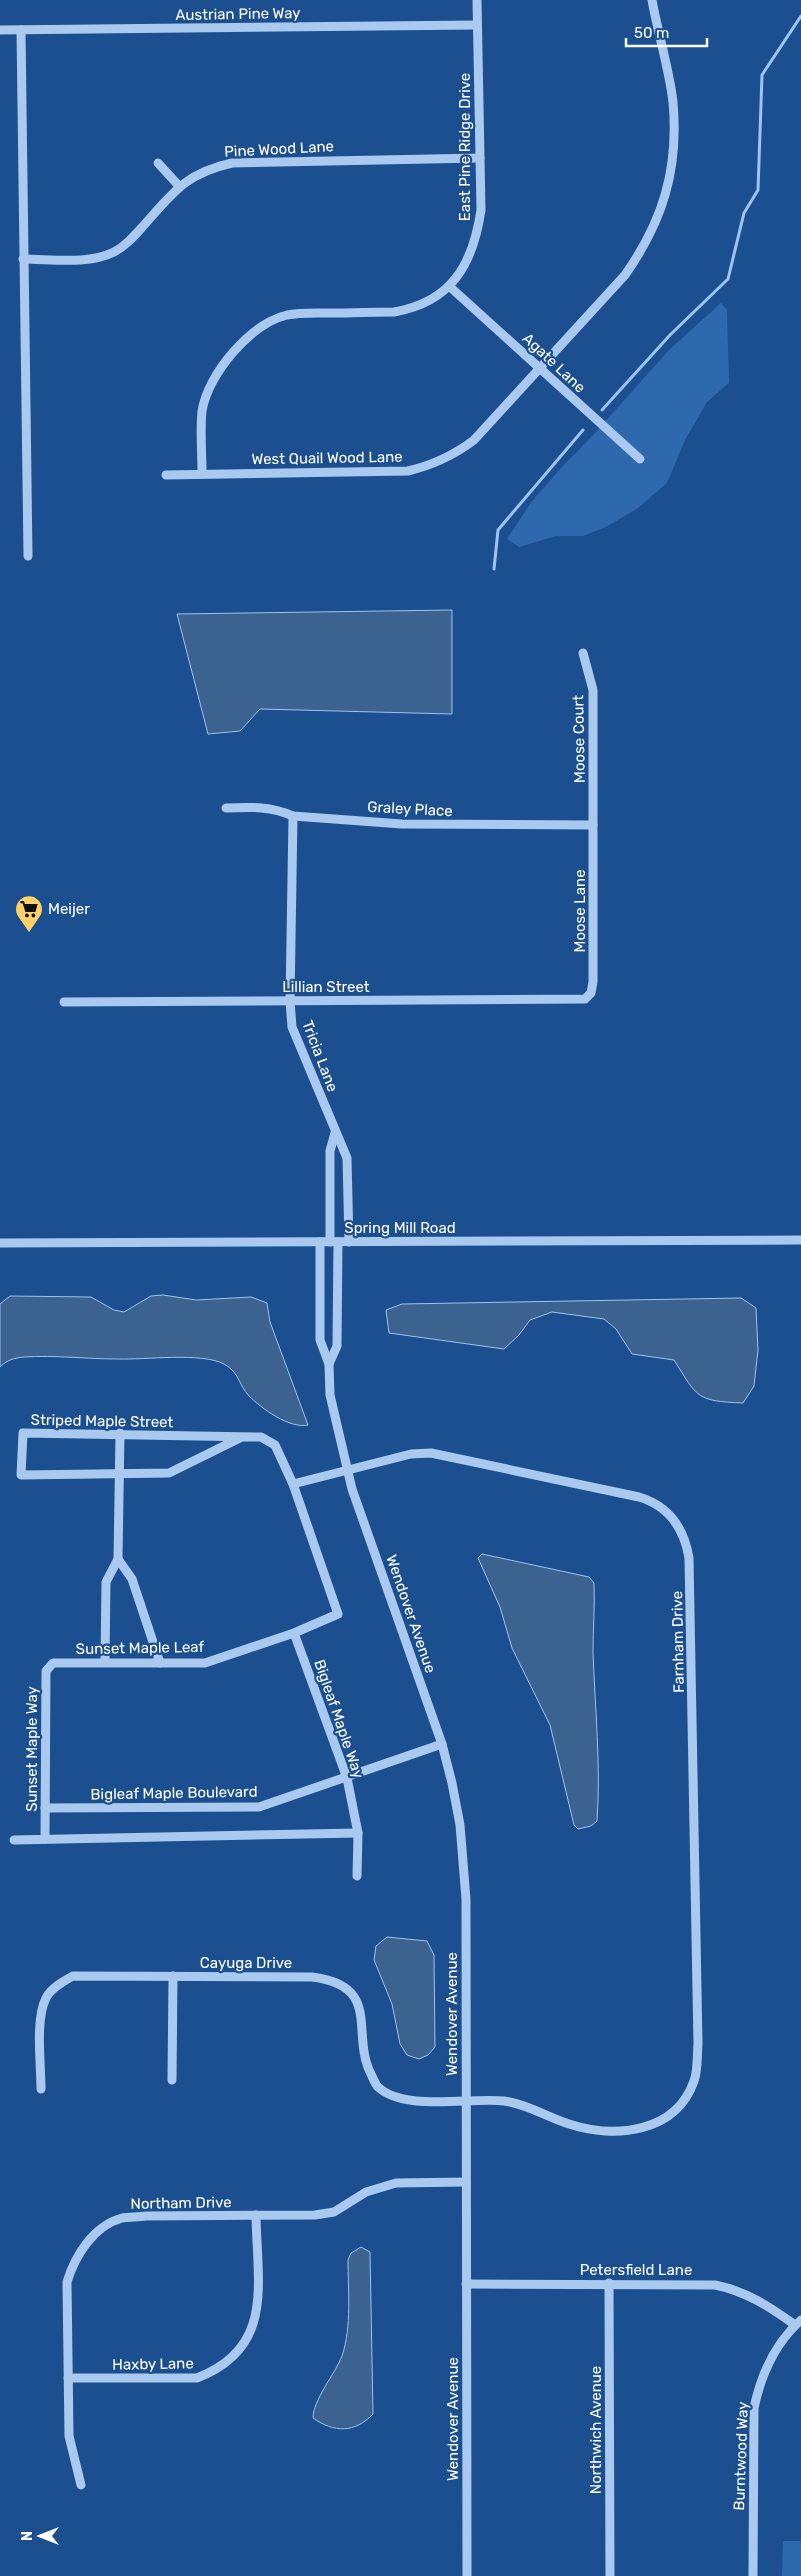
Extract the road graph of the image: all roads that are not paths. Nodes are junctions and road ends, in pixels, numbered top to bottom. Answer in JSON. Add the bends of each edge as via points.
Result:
{"nodes":[{"id":1,"x":476,"y":0,"type":"edge"},
{"id":2,"x":652,"y":0,"type":"edge"},
{"id":3,"x":477,"y":25,"type":"junction"},
{"id":4,"x":0,"y":30,"type":"edge"},
{"id":5,"x":21,"y":30,"type":"junction"},
{"id":6,"x":480,"y":158,"type":"junction"},
{"id":7,"x":158,"y":163,"type":"dead end"},
{"id":8,"x":179,"y":186,"type":"junction"},
{"id":9,"x":23,"y":260,"type":"junction"},
{"id":10,"x":449,"y":286,"type":"junction"},
{"id":11,"x":539,"y":369,"type":"junction"},
{"id":12,"x":640,"y":459,"type":"dead end"},
{"id":13,"x":202,"y":473,"type":"junction"},
{"id":14,"x":166,"y":475,"type":"dead end"},
{"id":15,"x":28,"y":556,"type":"dead end"},
{"id":16,"x":583,"y":653,"type":"dead end"},
{"id":17,"x":226,"y":808,"type":"dead end"},
{"id":18,"x":293,"y":816,"type":"junction"},
{"id":19,"x":593,"y":825,"type":"junction"},
{"id":20,"x":588,"y":996,"type":"joint"},
{"id":21,"x":290,"y":1001,"type":"junction"},
{"id":22,"x":64,"y":1002,"type":"dead end"},
{"id":23,"x":335,"y":1133,"type":"junction"},
{"id":24,"x":801,"y":1240,"type":"edge"},
{"id":25,"x":320,"y":1242,"type":"junction"},
{"id":26,"x":334,"y":1242,"type":"junction"},
{"id":27,"x":349,"y":1242,"type":"junction"},
{"id":28,"x":0,"y":1243,"type":"edge"},
{"id":29,"x":329,"y":1364,"type":"junction"},
{"id":30,"x":120,"y":1433,"type":"junction"},
{"id":31,"x":240,"y":1438,"type":"junction"},
{"id":32,"x":346,"y":1470,"type":"junction"},
{"id":33,"x":119,"y":1473,"type":"junction"},
{"id":34,"x":293,"y":1484,"type":"junction"},
{"id":35,"x":118,"y":1559,"type":"junction"},
{"id":36,"x":294,"y":1633,"type":"junction"},
{"id":37,"x":53,"y":1662,"type":"joint"},
{"id":38,"x":105,"y":1662,"type":"junction"},
{"id":39,"x":160,"y":1663,"type":"junction"},
{"id":40,"x":442,"y":1744,"type":"junction"},
{"id":41,"x":348,"y":1778,"type":"junction"},
{"id":42,"x":45,"y":1808,"type":"junction"},
{"id":43,"x":358,"y":1833,"type":"junction"},
{"id":44,"x":45,"y":1839,"type":"junction"},
{"id":45,"x":14,"y":1840,"type":"dead end"},
{"id":46,"x":357,"y":1876,"type":"dead end"},
{"id":47,"x":173,"y":1976,"type":"junction"},
{"id":48,"x":172,"y":2080,"type":"dead end"},
{"id":49,"x":41,"y":2088,"type":"dead end"},
{"id":50,"x":465,"y":2100,"type":"junction"},
{"id":51,"x":680,"y":2107,"type":"joint"},
{"id":52,"x":466,"y":2182,"type":"junction"},
{"id":53,"x":256,"y":2215,"type":"junction"},
{"id":54,"x":466,"y":2284,"type":"junction"},
{"id":55,"x":609,"y":2284,"type":"junction"},
{"id":56,"x":798,"y":2323,"type":"edge"},
{"id":57,"x":68,"y":2378,"type":"junction"},
{"id":58,"x":81,"y":2485,"type":"dead end"},
{"id":59,"x":467,"y":2576,"type":"edge"},
{"id":60,"x":610,"y":2576,"type":"edge"},
{"id":61,"x":753,"y":2576,"type":"edge"}],
"edges":[{"from":1,"to":3,"type":"street","name":"East Pine Ridge Drive"},
{"from":2,"to":11,"type":"street","name":"West Quail Wood Lane","via":[[673,101],[673,158],[668,190],[657,223],[625,275]]},
{"from":3,"to":5,"type":"street","name":"Austrian Pine Way"},
{"from":3,"to":6,"type":"street","name":"East Pine Ridge Drive"},
{"from":4,"to":5,"type":"street","name":"Austrian Pine Way"},
{"from":5,"to":9,"type":"street"},
{"from":6,"to":8,"type":"street","name":"Pine Wood Lane","via":[[232,163],[210,168]]},
{"from":6,"to":10,"type":"street","name":"East Pine Ridge Drive","via":[[481,210],[477,238],[465,265]]},
{"from":7,"to":8,"type":"street"},
{"from":8,"to":9,"type":"street","name":"Pine Wood Lane","via":[[132,239],[114,252],[91,259]]},
{"from":9,"to":15,"type":"street"},
{"from":10,"to":11,"type":"street","name":"Agate Lane"},
{"from":10,"to":13,"type":"street","name":"East Pine Ridge Drive","via":[[409,309],[289,314],[255,329],[213,380],[206,398],[202,412]]},
{"from":11,"to":12,"type":"street","name":"Agate Lane"},
{"from":11,"to":13,"type":"street","name":"West Quail Wood Lane","via":[[474,440],[454,455],[430,466],[386,472]]},
{"from":13,"to":14,"type":"street","name":"West Quail Wood Lane"},
{"from":16,"to":19,"type":"street","name":"Moose Court","via":[[593,690]]},
{"from":17,"to":18,"type":"street","name":"Graley Place","via":[[266,807]]},
{"from":18,"to":19,"type":"street","name":"Graley Place","via":[[402,824]]},
{"from":18,"to":21,"type":"street","name":"Tricia Lane"},
{"from":19,"to":20,"type":"street","name":"Moose Lane","via":[[593,982]]},
{"from":20,"to":21,"type":"street","name":"Lillian Street","via":[[575,1000]]},
{"from":21,"to":22,"type":"street","name":"Lillian Street"},
{"from":21,"to":23,"type":"street","name":"Tricia Lane","via":[[292,1027]]},
{"from":23,"to":26,"type":"street","via":[[330,1151]]},
{"from":23,"to":27,"type":"street","name":"Tricia Lane","via":[[347,1158]]},
{"from":24,"to":27,"type":"street","name":"Spring Mill Road"},
{"from":25,"to":26,"type":"street","name":"Spring Mill Road"},
{"from":25,"to":28,"type":"street","name":"Spring Mill Road"},
{"from":25,"to":29,"type":"street","via":[[320,1340]]},
{"from":26,"to":27,"type":"street","name":"Spring Mill Road"},
{"from":26,"to":29,"type":"street","name":"Wendover Avenue","via":[[337,1346]]},
{"from":29,"to":32,"type":"street","name":"Wendover Avenue","via":[[330,1395]]},
{"from":30,"to":31,"type":"street","name":"Striped Maple Street"},
{"from":30,"to":33,"type":"street"},
{"from":30,"to":33,"type":"street","name":"Striped Maple Street","via":[[23,1433],[21,1475]]},
{"from":31,"to":33,"type":"street","name":"Striped Maple Street","via":[[169,1473]]},
{"from":31,"to":34,"type":"street","name":"Striped Maple Street","via":[[261,1437],[275,1445]]},
{"from":32,"to":34,"type":"street"},
{"from":32,"to":40,"type":"street","name":"Wendover Avenue"},
{"from":32,"to":51,"type":"street","name":"Farnham Drive","via":[[412,1454],[431,1453],[653,1501],[670,1514],[682,1532],[689,1558],[691,1598],[698,2044],[695,2080]]},
{"from":33,"to":35,"type":"street"},
{"from":34,"to":36,"type":"street","name":"Sunset Maple Leaf","via":[[338,1614]]},
{"from":35,"to":38,"type":"street","via":[[106,1582]]},
{"from":35,"to":39,"type":"street","via":[[132,1578]]},
{"from":36,"to":39,"type":"street","name":"Sunset Maple Leaf","via":[[205,1663]]},
{"from":36,"to":41,"type":"street","name":"Bigleaf Maple Way"},
{"from":37,"to":38,"type":"street","name":"Sunset Maple Leaf"},
{"from":37,"to":42,"type":"street","name":"Sunset Maple Way","via":[[46,1671]]},
{"from":38,"to":39,"type":"street","name":"Sunset Maple Leaf"},
{"from":40,"to":41,"type":"street","name":"Bigleaf Maple Boulevard"},
{"from":40,"to":50,"type":"street","name":"Wendover Avenue","via":[[460,1825],[466,1899]]},
{"from":41,"to":42,"type":"street","name":"Bigleaf Maple Boulevard","via":[[259,1808]]},
{"from":41,"to":43,"type":"street","name":"Bigleaf Maple Way"},
{"from":42,"to":44,"type":"street","name":"Sunset Maple Way"},
{"from":43,"to":44,"type":"street"},
{"from":43,"to":46,"type":"street","name":"Bigleaf Maple Way"},
{"from":44,"to":45,"type":"street"},
{"from":47,"to":48,"type":"street"},
{"from":47,"to":49,"type":"street","name":"Cayuga Drive","via":[[73,1976],[57,1986],[46,1997],[41,2018]]},
{"from":47,"to":50,"type":"street","name":"Cayuga Drive","via":[[328,1979],[343,1986],[357,2003],[363,2022],[363,2056],[378,2087],[404,2100]]},
{"from":50,"to":51,"type":"street","name":"Cayuga Drive","via":[[509,2102],[569,2125],[621,2132],[658,2123]]},
{"from":50,"to":52,"type":"street","name":"Wendover Avenue"},
{"from":52,"to":53,"type":"street","name":"Northam Drive","via":[[396,2183],[366,2192],[334,2212]]},
{"from":52,"to":54,"type":"street","name":"Wendover Avenue"},
{"from":53,"to":57,"type":"street","name":"Northam Drive","via":[[121,2218],[92,2238],[72,2264],[67,2282]]},
{"from":53,"to":57,"type":"street","name":"Haxby Lane","via":[[257,2302],[254,2322],[245,2344],[233,2359],[197,2378]]},
{"from":54,"to":55,"type":"street","name":"Petersfield Lane"},
{"from":54,"to":59,"type":"street","name":"Wendover Avenue"},
{"from":55,"to":56,"type":"street","name":"Petersfield Lane","via":[[726,2287],[749,2295]]},
{"from":55,"to":60,"type":"street","name":"Northwich Avenue"},
{"from":56,"to":61,"type":"street","name":"Burntwood Way","via":[[771,2358],[754,2408]]},
{"from":57,"to":58,"type":"street","name":"Northam Drive","via":[[69,2436]]}]}
